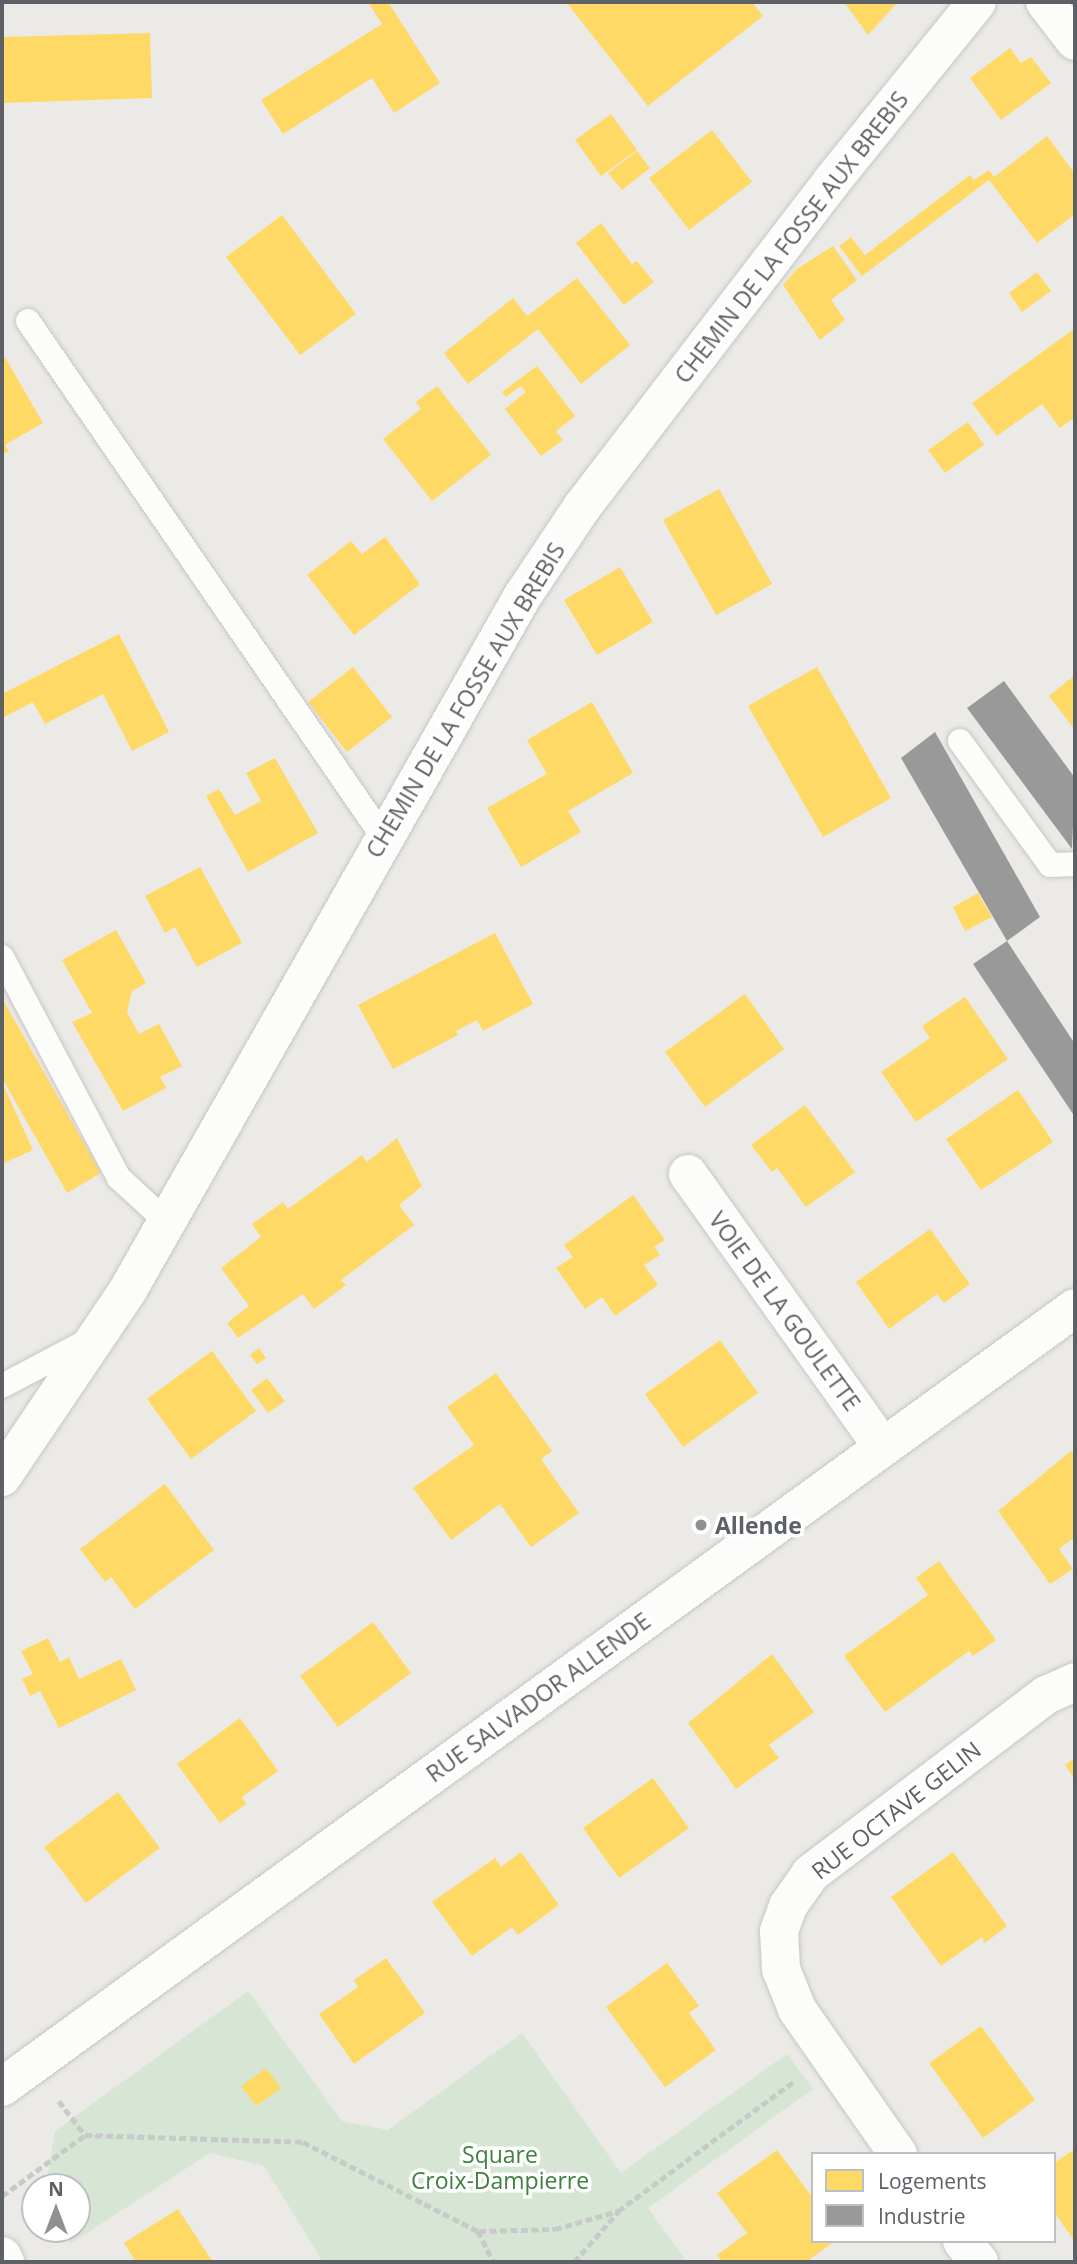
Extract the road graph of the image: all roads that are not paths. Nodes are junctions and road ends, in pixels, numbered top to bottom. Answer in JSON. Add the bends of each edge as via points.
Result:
{"nodes":[{"id":1,"x":977,"y":2,"type":"edge"},
{"id":2,"x":1045,"y":2,"type":"edge"},
{"id":3,"x":1075,"y":41,"type":"edge"},
{"id":4,"x":28,"y":321,"type":"dead end"},
{"id":5,"x":960,"y":741,"type":"dead end"},
{"id":6,"x":383,"y":837,"type":"junction"},
{"id":7,"x":1075,"y":864,"type":"edge"},
{"id":8,"x":2,"y":957,"type":"edge"},
{"id":9,"x":688,"y":1174,"type":"dead end"},
{"id":10,"x":166,"y":1221,"type":"junction"},
{"id":11,"x":1075,"y":1308,"type":"edge"},
{"id":12,"x":91,"y":1339,"type":"junction"},
{"id":13,"x":2,"y":1386,"type":"edge"},
{"id":14,"x":883,"y":1447,"type":"junction"},
{"id":15,"x":2,"y":1477,"type":"edge"},
{"id":16,"x":1075,"y":1682,"type":"edge"},
{"id":17,"x":16,"y":2076,"type":"edge"},
{"id":18,"x":897,"y":2152,"type":"edge"},
{"id":19,"x":964,"y":2243,"type":"edge"},
{"id":20,"x":2,"y":2256,"type":"edge"},
{"id":21,"x":5,"y":2262,"type":"edge"},
{"id":22,"x":979,"y":2262,"type":"edge"}],
"edges":[{"from":1,"to":6,"type":"street","name":"CHEMIN DE LA FOSSE AUX BREBIS","via":[[832,181],[582,507],[488,653]]},
{"from":2,"to":3,"type":"street"},
{"from":4,"to":6,"type":"lane"},
{"from":5,"to":7,"type":"lane","via":[[1050,865]]},
{"from":6,"to":10,"type":"street","name":"CHEMIN DE LA FOSSE AUX BREBIS"},
{"from":8,"to":10,"type":"lane","via":[[119,1178]]},
{"from":9,"to":14,"type":"street","name":"VOIE DE LA GOULETTE"},
{"from":10,"to":12,"type":"street","name":"CHEMIN DE LA FOSSE AUX BREBIS","via":[[128,1290]]},
{"from":11,"to":14,"type":"street","name":"RUE SALVADOR ALLENDE"},
{"from":12,"to":13,"type":"lane","name":"CHEMIN DE LA FOSSE AUX BREBIS"},
{"from":12,"to":15,"type":"street","name":"CHEMIN DE LA FOSSE AUX BREBIS"},
{"from":14,"to":17,"type":"street","name":"RUE SALVADOR ALLENDE"},
{"from":16,"to":18,"type":"street","name":"RUE OCTAVE GELIN","via":[[1046,1695],[810,1874],[788,1906],[779,1931],[781,1969],[797,2009]]},
{"from":19,"to":22,"type":"street"},
{"from":20,"to":21,"type":"street"}]}
